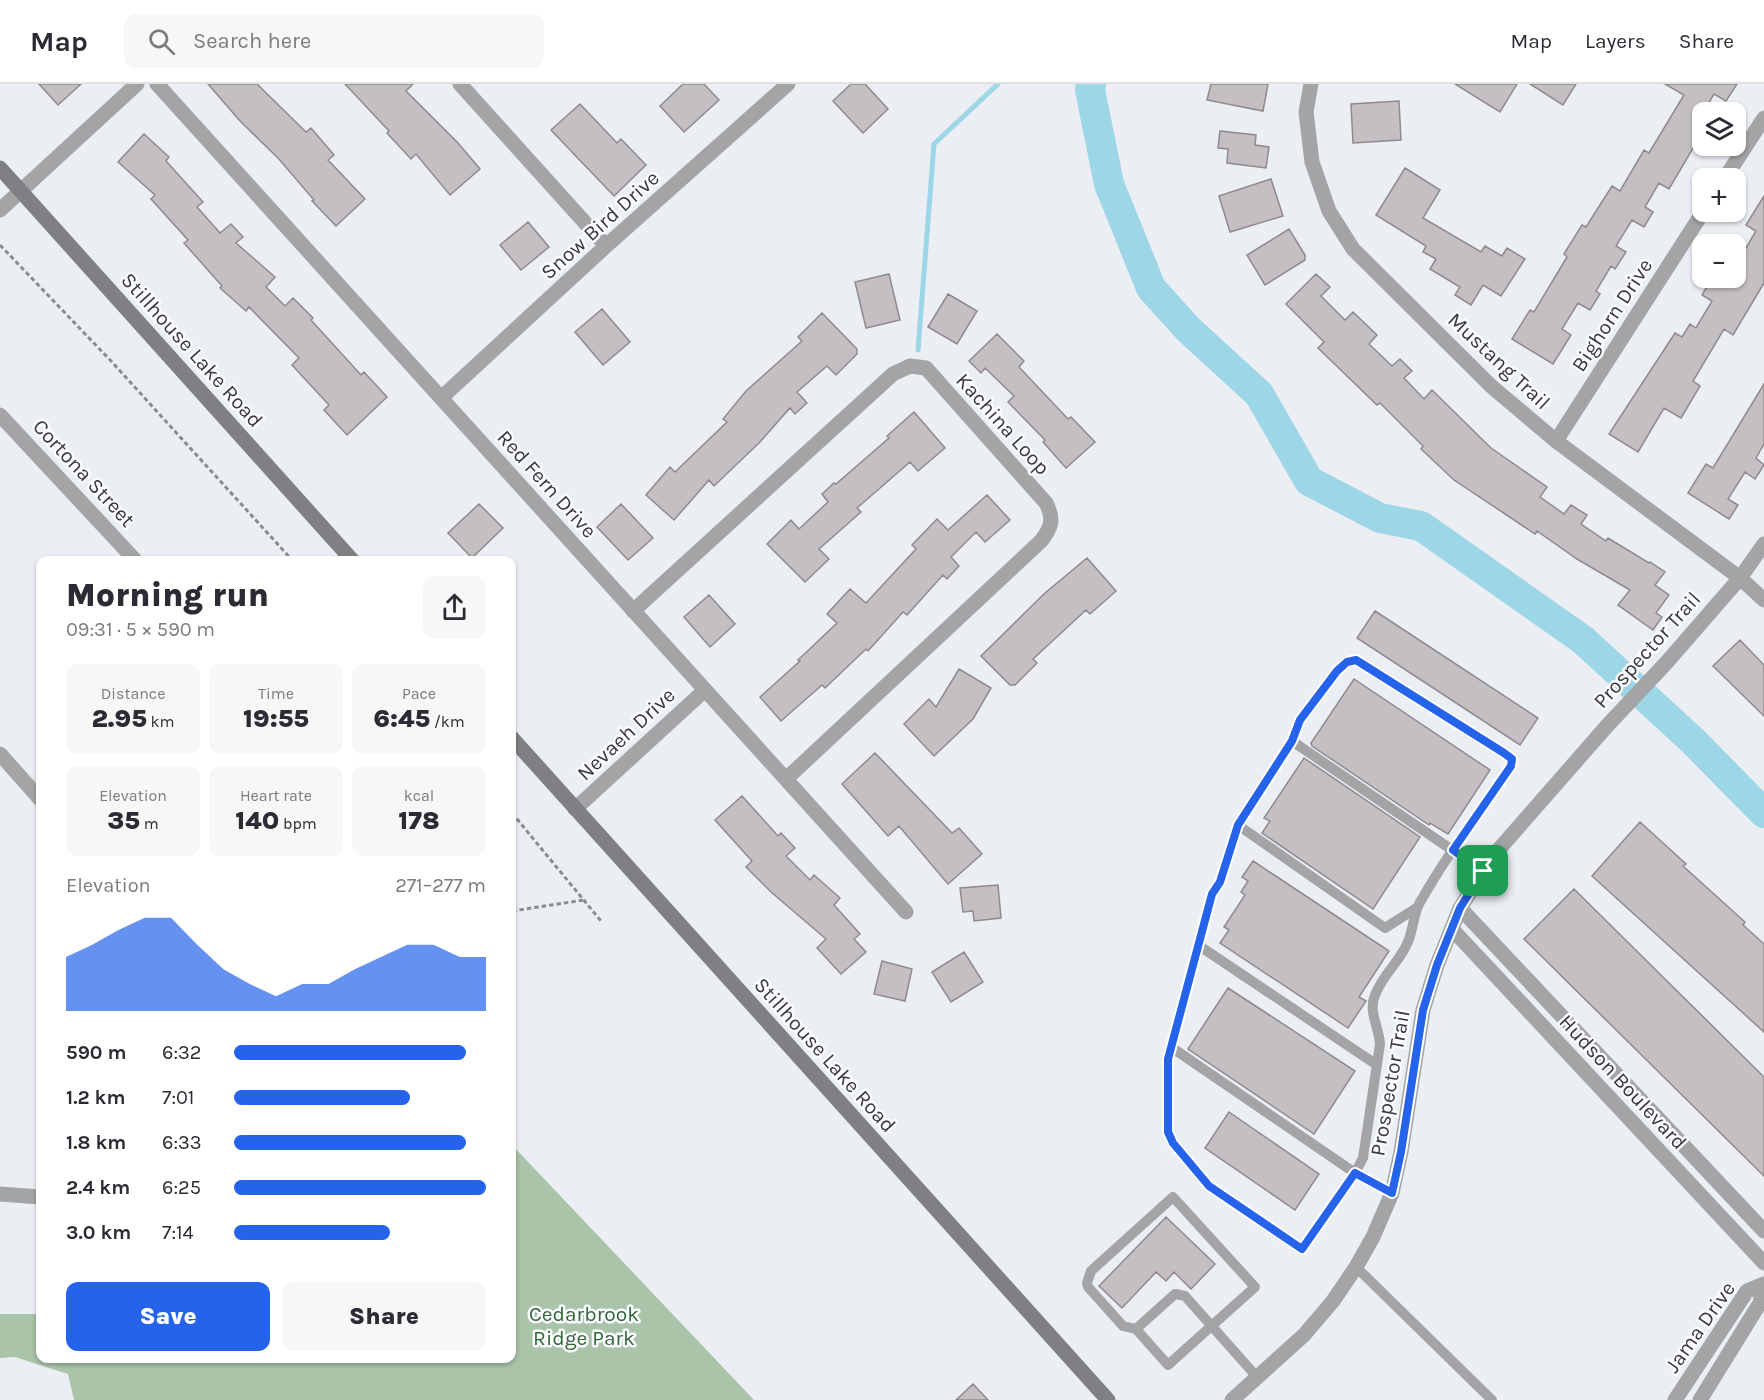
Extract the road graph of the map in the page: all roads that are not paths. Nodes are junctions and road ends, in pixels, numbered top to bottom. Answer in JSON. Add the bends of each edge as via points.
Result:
{"nodes":[{"id":1,"x":138,"y":84,"type":"edge"},
{"id":2,"x":157,"y":84,"type":"edge"},
{"id":3,"x":460,"y":84,"type":"edge"},
{"id":4,"x":788,"y":84,"type":"edge"},
{"id":5,"x":1311,"y":84,"type":"edge"},
{"id":6,"x":770,"y":90,"type":"edge"},
{"id":7,"x":1764,"y":118,"type":"edge"},
{"id":8,"x":0,"y":168,"type":"edge"},
{"id":9,"x":1732,"y":168,"type":"edge"},
{"id":10,"x":21,"y":191,"type":"junction"},
{"id":11,"x":0,"y":210,"type":"edge"},
{"id":12,"x":1697,"y":222,"type":"edge"},
{"id":13,"x":606,"y":246,"type":"junction"},
{"id":14,"x":441,"y":398,"type":"junction"},
{"id":15,"x":0,"y":415,"type":"edge"},
{"id":16,"x":1556,"y":441,"type":"junction"},
{"id":17,"x":1764,"y":544,"type":"edge"},
{"id":18,"x":131,"y":556,"type":"edge"},
{"id":19,"x":349,"y":556,"type":"edge"},
{"id":20,"x":1740,"y":578,"type":"junction"},
{"id":21,"x":1764,"y":600,"type":"edge"},
{"id":22,"x":633,"y":610,"type":"junction"},
{"id":23,"x":705,"y":690,"type":"junction"},
{"id":24,"x":1292,"y":741,"type":"junction"},
{"id":25,"x":516,"y":743,"type":"edge"},
{"id":26,"x":0,"y":754,"type":"edge"},
{"id":27,"x":786,"y":779,"type":"junction"},
{"id":28,"x":36,"y":794,"type":"edge"},
{"id":29,"x":575,"y":809,"type":"junction"},
{"id":30,"x":1238,"y":825,"type":"junction"},
{"id":31,"x":1453,"y":850,"type":"junction"},
{"id":32,"x":1483,"y":871,"type":"junction"},
{"id":33,"x":1418,"y":907,"type":"junction"},
{"id":34,"x":1460,"y":908,"type":"junction"},
{"id":35,"x":906,"y":912,"type":"dead end"},
{"id":36,"x":1452,"y":929,"type":"junction"},
{"id":37,"x":1198,"y":945,"type":"junction"},
{"id":38,"x":1171,"y":1047,"type":"junction"},
{"id":39,"x":1377,"y":1065,"type":"junction"},
{"id":40,"x":1355,"y":1173,"type":"junction"},
{"id":41,"x":1392,"y":1193,"type":"junction"},
{"id":42,"x":0,"y":1194,"type":"edge"},
{"id":43,"x":36,"y":1197,"type":"edge"},
{"id":44,"x":1764,"y":1231,"type":"edge"},
{"id":45,"x":1764,"y":1263,"type":"edge"},
{"id":46,"x":1356,"y":1267,"type":"junction"},
{"id":47,"x":1212,"y":1326,"type":"junction"},
{"id":48,"x":1136,"y":1329,"type":"junction"},
{"id":49,"x":1257,"y":1377,"type":"junction"},
{"id":50,"x":1108,"y":1400,"type":"edge"},
{"id":51,"x":1232,"y":1400,"type":"edge"},
{"id":52,"x":1491,"y":1400,"type":"edge"},
{"id":53,"x":1675,"y":1400,"type":"edge"},
{"id":54,"x":1700,"y":1400,"type":"edge"}],
"edges":[{"from":1,"to":10,"type":"street"},
{"from":2,"to":14,"type":"street","name":"Red Fern Drive"},
{"from":3,"to":13,"type":"street"},
{"from":4,"to":6,"type":"street","name":"Snow Bird Drive"},
{"from":5,"to":16,"type":"street","name":"Mustang Trail","via":[[1306,112],[1312,162],[1329,212],[1353,249],[1491,386]]},
{"from":6,"to":13,"type":"street","name":"Snow Bird Drive"},
{"from":7,"to":9,"type":"street"},
{"from":8,"to":10,"type":"main road","name":"Stillhouse Lake Road"},
{"from":10,"to":11,"type":"street"},
{"from":10,"to":19,"type":"main road","name":"Stillhouse Lake Road"},
{"from":12,"to":16,"type":"street","name":"Bighorn Drive"},
{"from":13,"to":14,"type":"street","name":"Snow Bird Drive"},
{"from":14,"to":22,"type":"street","name":"Red Fern Drive"},
{"from":15,"to":18,"type":"street","name":"Cortona Street"},
{"from":16,"to":20,"type":"street","name":"Mustang Trail"},
{"from":17,"to":20,"type":"street","name":"Prospector Trail"},
{"from":20,"to":21,"type":"street","name":"Mustang Trail"},
{"from":20,"to":32,"type":"street","name":"Prospector Trail","via":[[1606,726]]},
{"from":22,"to":23,"type":"street","name":"Red Fern Drive"},
{"from":22,"to":27,"type":"street","name":"Kachina Loop","via":[[892,374],[910,366],[926,369],[1046,503],[1052,516],[1050,530]]},
{"from":23,"to":27,"type":"street","name":"Red Fern Drive"},
{"from":23,"to":29,"type":"street","name":"Nevaeh Drive"},
{"from":24,"to":30,"type":"lane"},
{"from":24,"to":31,"type":"lane"},
{"from":24,"to":31,"type":"lane","via":[[1300,720],[1337,671],[1356,660],[1504,753],[1512,759],[1511,766]]},
{"from":25,"to":29,"type":"main road","name":"Stillhouse Lake Road"},
{"from":26,"to":28,"type":"street"},
{"from":27,"to":35,"type":"street","name":"Red Fern Drive"},
{"from":29,"to":50,"type":"main road","name":"Stillhouse Lake Road"},
{"from":30,"to":33,"type":"lane","via":[[1385,928]]},
{"from":30,"to":37,"type":"lane"},
{"from":31,"to":32,"type":"lane"},
{"from":31,"to":33,"type":"lane"},
{"from":32,"to":34,"type":"street","name":"Prospector Trail"},
{"from":33,"to":39,"type":"lane","via":[[1408,943],[1375,995],[1374,1023],[1380,1044]]},
{"from":34,"to":36,"type":"street","name":"Prospector Trail"},
{"from":34,"to":44,"type":"street","name":"Hudson Boulevard"},
{"from":36,"to":41,"type":"street","name":"Prospector Trail","via":[[1423,1010]]},
{"from":36,"to":45,"type":"street","name":"Hudson Boulevard"},
{"from":37,"to":38,"type":"lane"},
{"from":37,"to":39,"type":"lane"},
{"from":38,"to":40,"type":"lane"},
{"from":38,"to":40,"type":"lane","via":[[1168,1132],[1209,1186],[1302,1249]]},
{"from":39,"to":40,"type":"lane","via":[[1363,1158]]},
{"from":40,"to":41,"type":"lane"},
{"from":41,"to":46,"type":"street","name":"Prospector Trail"},
{"from":42,"to":43,"type":"street"},
{"from":46,"to":49,"type":"street","name":"Prospector Trail","via":[[1304,1335]]},
{"from":46,"to":52,"type":"lane"},
{"from":47,"to":48,"type":"lane","via":[[1180,1293]]},
{"from":47,"to":48,"type":"lane","via":[[1168,1365]]},
{"from":47,"to":48,"type":"lane","via":[[1255,1287],[1173,1197],[1088,1277],[1088,1287],[1123,1326]]},
{"from":47,"to":49,"type":"lane"},
{"from":49,"to":51,"type":"street","name":"Prospector Trail"},
{"from":53,"to":54,"type":"street","name":"Jama Drive","via":[[1747,1291],[1764,1284],[1760,1303]]}]}
